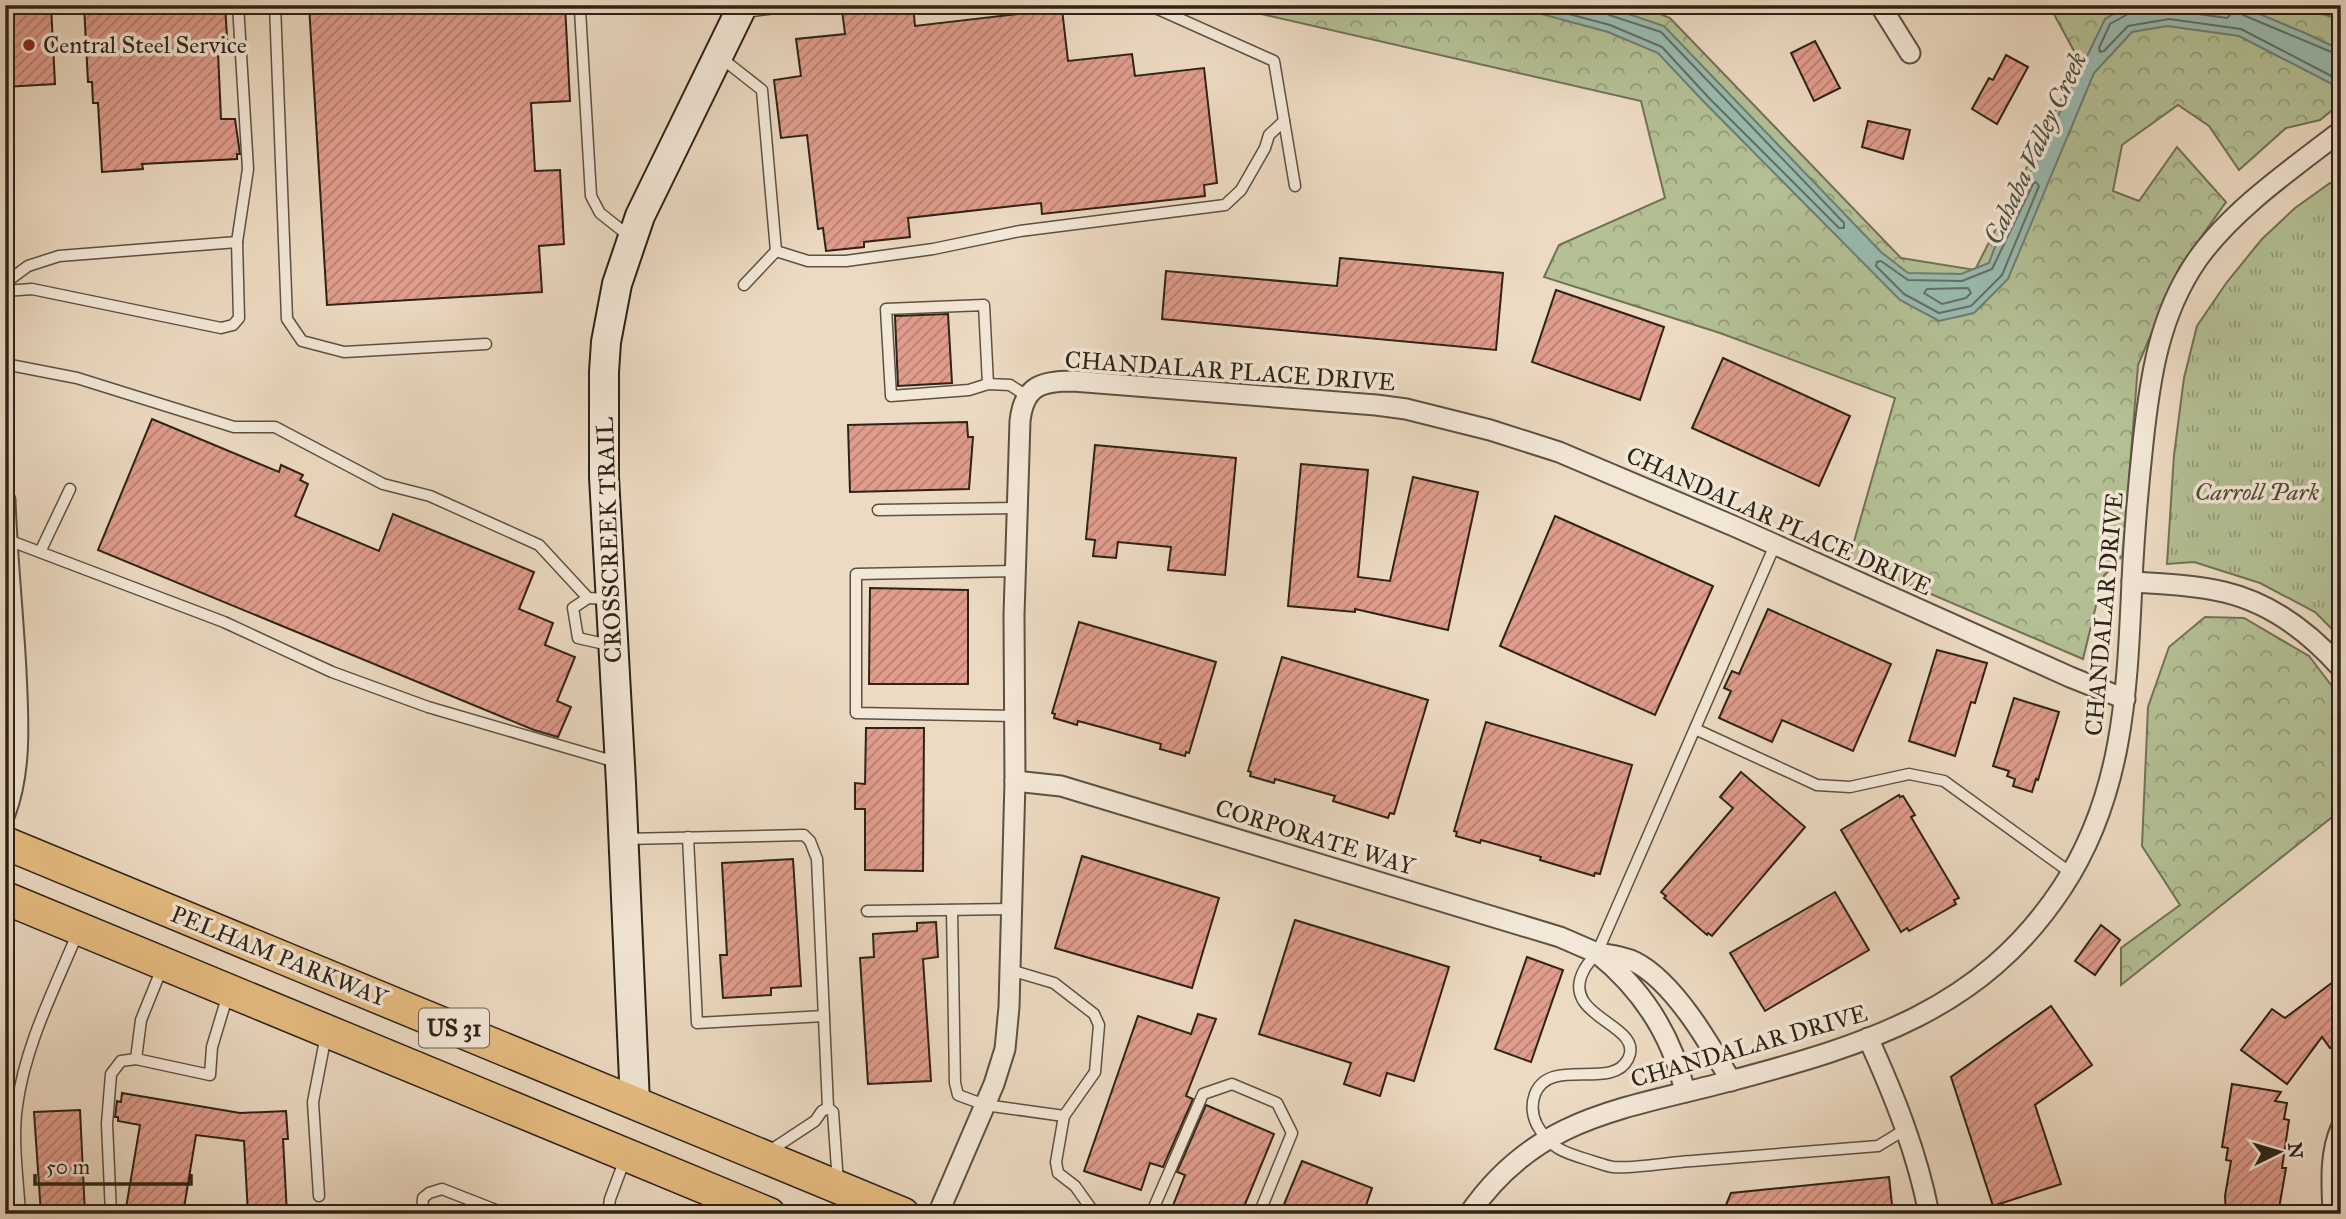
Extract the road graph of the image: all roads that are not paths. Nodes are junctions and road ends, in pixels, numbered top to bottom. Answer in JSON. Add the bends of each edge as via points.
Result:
{"nodes":[{"id":1,"x":238,"y":5,"type":"edge"},
{"id":2,"x":275,"y":5,"type":"edge"},
{"id":3,"x":800,"y":5,"type":"edge"},
{"id":4,"x":1149,"y":5,"type":"edge"},
{"id":5,"x":1880,"y":5,"type":"edge"},
{"id":6,"x":742,"y":9,"type":"edge"},
{"id":7,"x":580,"y":10,"type":"dead end"},
{"id":8,"x":1910,"y":53,"type":"dead end"},
{"id":9,"x":718,"y":56,"type":"junction"},
{"id":10,"x":1284,"y":121,"type":"junction"},
{"id":11,"x":2336,"y":134,"type":"edge"},
{"id":12,"x":1295,"y":186,"type":"dead end"},
{"id":13,"x":632,"y":239,"type":"junction"},
{"id":14,"x":237,"y":242,"type":"junction"},
{"id":15,"x":776,"y":251,"type":"junction"},
{"id":16,"x":5,"y":283,"type":"edge"},
{"id":17,"x":744,"y":285,"type":"dead end"},
{"id":18,"x":5,"y":291,"type":"edge"},
{"id":19,"x":486,"y":344,"type":"dead end"},
{"id":20,"x":5,"y":364,"type":"edge"},
{"id":21,"x":988,"y":384,"type":"junction"},
{"id":22,"x":1027,"y":396,"type":"junction"},
{"id":23,"x":69,"y":488,"type":"dead end"},
{"id":24,"x":5,"y":500,"type":"edge"},
{"id":25,"x":1017,"y":508,"type":"junction"},
{"id":26,"x":877,"y":510,"type":"dead end"},
{"id":27,"x":8,"y":540,"type":"junction"},
{"id":28,"x":1775,"y":545,"type":"junction"},
{"id":29,"x":40,"y":552,"type":"junction"},
{"id":30,"x":1016,"y":571,"type":"junction"},
{"id":31,"x":2132,"y":582,"type":"junction"},
{"id":32,"x":599,"y":598,"type":"junction"},
{"id":33,"x":613,"y":646,"type":"junction"},
{"id":34,"x":2341,"y":668,"type":"edge"},
{"id":35,"x":2125,"y":699,"type":"junction"},
{"id":36,"x":1015,"y":716,"type":"junction"},
{"id":37,"x":11,"y":729,"type":"edge"},
{"id":38,"x":1695,"y":729,"type":"junction"},
{"id":39,"x":620,"y":763,"type":"junction"},
{"id":40,"x":1015,"y":781,"type":"junction"},
{"id":41,"x":8,"y":787,"type":"edge"},
{"id":42,"x":5,"y":814,"type":"edge"},
{"id":43,"x":688,"y":836,"type":"junction"},
{"id":44,"x":624,"y":839,"type":"junction"},
{"id":45,"x":5,"y":843,"type":"edge"},
{"id":46,"x":2071,"y":873,"type":"junction"},
{"id":47,"x":5,"y":898,"type":"edge"},
{"id":48,"x":1012,"y":909,"type":"junction"},
{"id":49,"x":952,"y":910,"type":"junction"},
{"id":50,"x":867,"y":911,"type":"dead end"},
{"id":51,"x":79,"y":929,"type":"junction"},
{"id":52,"x":1597,"y":953,"type":"junction"},
{"id":53,"x":164,"y":964,"type":"junction"},
{"id":54,"x":1010,"y":970,"type":"junction"},
{"id":55,"x":229,"y":990,"type":"junction"},
{"id":56,"x":824,"y":1016,"type":"junction"},
{"id":57,"x":327,"y":1031,"type":"junction"},
{"id":58,"x":1868,"y":1038,"type":"junction"},
{"id":59,"x":136,"y":1059,"type":"junction"},
{"id":60,"x":1731,"y":1080,"type":"junction"},
{"id":61,"x":1685,"y":1092,"type":"junction"},
{"id":62,"x":635,"y":1103,"type":"junction"},
{"id":63,"x":985,"y":1105,"type":"junction"},
{"id":64,"x":828,"y":1108,"type":"junction"},
{"id":65,"x":1064,"y":1116,"type":"junction"},
{"id":66,"x":2341,"y":1128,"type":"edge"},
{"id":67,"x":1906,"y":1129,"type":"junction"},
{"id":68,"x":1545,"y":1139,"type":"junction"},
{"id":69,"x":627,"y":1155,"type":"junction"},
{"id":70,"x":762,"y":1156,"type":"junction"},
{"id":71,"x":838,"y":1187,"type":"junction"},
{"id":72,"x":319,"y":1196,"type":"dead end"},
{"id":73,"x":1478,"y":1211,"type":"edge"},
{"id":74,"x":899,"y":1213,"type":"edge"},
{"id":75,"x":20,"y":1214,"type":"edge"},
{"id":76,"x":111,"y":1214,"type":"edge"},
{"id":77,"x":422,"y":1214,"type":"edge"},
{"id":78,"x":506,"y":1214,"type":"edge"},
{"id":79,"x":608,"y":1214,"type":"edge"},
{"id":80,"x":769,"y":1214,"type":"edge"},
{"id":81,"x":938,"y":1214,"type":"edge"},
{"id":82,"x":1095,"y":1214,"type":"edge"},
{"id":83,"x":1152,"y":1214,"type":"edge"},
{"id":84,"x":1259,"y":1214,"type":"edge"},
{"id":85,"x":1929,"y":1214,"type":"edge"},
{"id":86,"x":2333,"y":1214,"type":"edge"}],
"edges":[{"from":1,"to":14,"type":"lane","via":[[248,169]]},
{"from":2,"to":19,"type":"lane","via":[[287,318],[302,341],[344,352]]},
{"from":3,"to":6,"type":"lane"},
{"from":4,"to":10,"type":"lane","via":[[1274,61]]},
{"from":5,"to":8,"type":"street"},
{"from":6,"to":9,"type":"street","name":"CROSSCREEK TRAIL"},
{"from":7,"to":13,"type":"lane","via":[[591,196],[600,213]]},
{"from":9,"to":13,"type":"street","name":"CROSSCREEK TRAIL"},
{"from":9,"to":15,"type":"lane","via":[[762,90]]},
{"from":10,"to":12,"type":"lane"},
{"from":10,"to":15,"type":"lane","via":[[1269,135],[1241,190],[1224,205],[1020,231],[846,261],[808,261]]},
{"from":11,"to":31,"type":"street","name":"CHANDALAR DRIVE","via":[[2211,241],[2183,281],[2153,364]]},
{"from":13,"to":32,"type":"street","name":"CROSSCREEK TRAIL","via":[[617,284],[606,342]]},
{"from":14,"to":16,"type":"lane","via":[[58,256],[28,266]]},
{"from":14,"to":18,"type":"lane","via":[[239,318],[221,328],[32,289]]},
{"from":15,"to":17,"type":"lane"},
{"from":20,"to":32,"type":"lane","via":[[77,378],[234,427],[275,427],[383,484],[430,496],[539,545]]},
{"from":21,"to":21,"type":"lane","via":[[984,305],[886,309],[891,396],[969,390]]},
{"from":21,"to":22,"type":"lane","via":[[1010,385]]},
{"from":22,"to":25,"type":"street","via":[[1021,408]]},
{"from":22,"to":28,"type":"street","name":"CHANDALAR PLACE DRIVE","via":[[1045,383],[1073,381],[1406,409],[1537,443]]},
{"from":23,"to":29,"type":"lane"},
{"from":24,"to":27,"type":"street"},
{"from":25,"to":26,"type":"lane"},
{"from":25,"to":30,"type":"street"},
{"from":27,"to":29,"type":"lane"},
{"from":27,"to":37,"type":"street"},
{"from":28,"to":35,"type":"street","name":"CHANDALAR PLACE DRIVE"},
{"from":28,"to":38,"type":"lane"},
{"from":29,"to":39,"type":"lane","via":[[428,707]]},
{"from":30,"to":36,"type":"street"},
{"from":30,"to":36,"type":"lane","via":[[856,574],[856,713]]},
{"from":31,"to":34,"type":"street","via":[[2214,590],[2251,602],[2292,623]]},
{"from":31,"to":35,"type":"street","name":"CHANDALAR DRIVE"},
{"from":32,"to":33,"type":"street","name":"CROSSCREEK TRAIL"},
{"from":32,"to":33,"type":"lane","via":[[573,608],[578,638]]},
{"from":33,"to":39,"type":"street","name":"CROSSCREEK TRAIL"},
{"from":35,"to":46,"type":"street","name":"CHANDALAR DRIVE","via":[[2106,796]]},
{"from":36,"to":40,"type":"street"},
{"from":37,"to":41,"type":"street","via":[[16,764]]},
{"from":38,"to":46,"type":"lane","via":[[1817,785],[1850,787],[1909,774],[1944,781]]},
{"from":38,"to":52,"type":"lane"},
{"from":39,"to":44,"type":"street","name":"CROSSCREEK TRAIL"},
{"from":40,"to":48,"type":"street"},
{"from":40,"to":52,"type":"street","name":"CORPORATE WAY","via":[[1087,793],[1560,937]]},
{"from":41,"to":42,"type":"street"},
{"from":43,"to":44,"type":"lane"},
{"from":43,"to":56,"type":"lane","via":[[804,835],[810,841],[817,859]]},
{"from":43,"to":56,"type":"lane","via":[[697,1023]]},
{"from":44,"to":62,"type":"street","name":"CROSSCREEK TRAIL"},
{"from":45,"to":62,"type":"main road","name":"PELHAM PARKWAY","number":"US 31"},
{"from":46,"to":58,"type":"street","name":"CHANDALAR DRIVE","via":[[2034,926],[2000,962],[1943,1003]]},
{"from":47,"to":51,"type":"main road","name":"PELHAM PARKWAY","number":"US 31"},
{"from":48,"to":49,"type":"lane"},
{"from":48,"to":54,"type":"street"},
{"from":49,"to":50,"type":"lane"},
{"from":49,"to":63,"type":"lane","via":[[955,1083],[958,1095]]},
{"from":51,"to":53,"type":"main road","name":"PELHAM PARKWAY","number":"US 31"},
{"from":51,"to":75,"type":"lane","via":[[34,1037],[17,1104]]},
{"from":52,"to":60,"type":"street","name":"CORPORATE WAY","via":[[1625,957],[1658,978]]},
{"from":52,"to":61,"type":"street","name":"CORPORATE WAY","via":[[1651,1010],[1670,1043]]},
{"from":52,"to":68,"type":"lane","via":[[1584,971],[1580,985],[1583,1001],[1594,1014],[1622,1031],[1630,1055],[1625,1065],[1605,1073],[1546,1080],[1532,1105]]},
{"from":53,"to":55,"type":"main road","name":"PELHAM PARKWAY","number":"US 31"},
{"from":53,"to":59,"type":"lane","via":[[141,1020]]},
{"from":54,"to":63,"type":"street","via":[[1005,1049]]},
{"from":54,"to":65,"type":"lane","via":[[1054,983],[1094,1014],[1099,1025],[1096,1072]]},
{"from":55,"to":57,"type":"main road","name":"PELHAM PARKWAY","number":"US 31"},
{"from":55,"to":59,"type":"lane","via":[[212,1047],[210,1075]]},
{"from":56,"to":64,"type":"lane"},
{"from":57,"to":69,"type":"main road","name":"PELHAM PARKWAY","number":"US 31"},
{"from":57,"to":72,"type":"lane","via":[[313,1102]]},
{"from":58,"to":60,"type":"street","name":"CHANDALAR DRIVE"},
{"from":58,"to":67,"type":"street"},
{"from":59,"to":76,"type":"lane","via":[[121,1061],[111,1074],[107,1124]]},
{"from":60,"to":61,"type":"street","name":"CHANDALAR DRIVE"},
{"from":61,"to":68,"type":"street","name":"CHANDALAR DRIVE","via":[[1598,1115]]},
{"from":62,"to":69,"type":"main road"},
{"from":62,"to":70,"type":"main road","name":"PELHAM PARKWAY","number":"US 31"},
{"from":63,"to":65,"type":"lane"},
{"from":63,"to":81,"type":"street"},
{"from":64,"to":70,"type":"lane"},
{"from":64,"to":71,"type":"lane"},
{"from":65,"to":82,"type":"lane","via":[[1058,1173],[1075,1186]]},
{"from":66,"to":86,"type":"street","via":[[2331,1172]]},
{"from":67,"to":68,"type":"lane","via":[[1878,1146],[1612,1167],[1564,1153]]},
{"from":67,"to":85,"type":"street"},
{"from":68,"to":73,"type":"street","name":"CHANDALAR DRIVE","via":[[1508,1166],[1483,1192]]},
{"from":69,"to":79,"type":"lane"},
{"from":69,"to":80,"type":"main road","name":"PELHAM PARKWAY","number":"US 31"},
{"from":70,"to":71,"type":"main road","name":"PELHAM PARKWAY","number":"US 31"},
{"from":71,"to":74,"type":"main road","name":"PELHAM PARKWAY","number":"US 31"},
{"from":77,"to":78,"type":"lane","via":[[422,1198],[442,1189]]},
{"from":83,"to":84,"type":"lane","via":[[1203,1094],[1232,1084],[1277,1103],[1292,1133]]}]}
